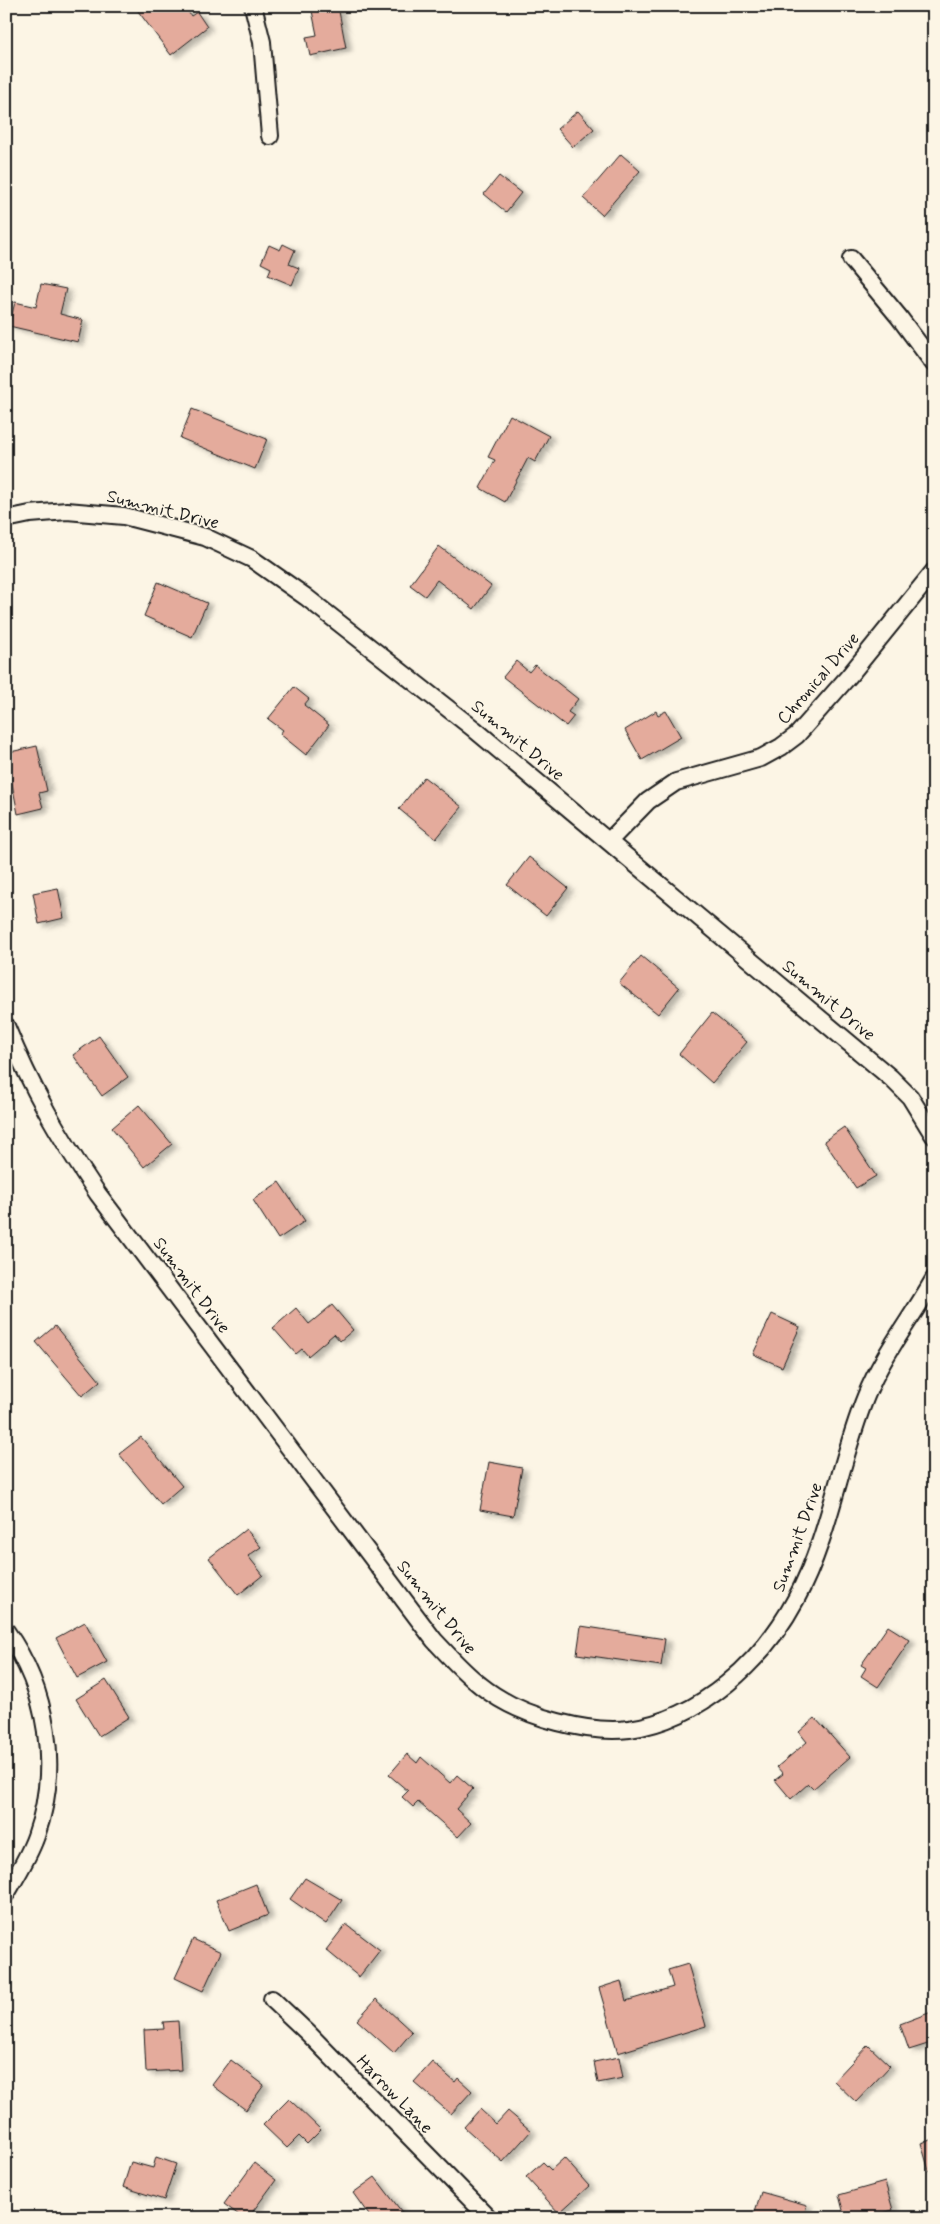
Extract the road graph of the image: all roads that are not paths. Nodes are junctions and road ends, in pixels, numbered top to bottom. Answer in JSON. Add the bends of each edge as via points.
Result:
{"nodes":[{"id":1,"x":253,"y":6,"type":"edge"},
{"id":2,"x":270,"y":136,"type":"dead end"},
{"id":3,"x":851,"y":260,"type":"dead end"},
{"id":4,"x":934,"y":364,"type":"edge"},
{"id":5,"x":6,"y":519,"type":"edge"},
{"id":6,"x":934,"y":570,"type":"edge"},
{"id":7,"x":609,"y":841,"type":"junction"},
{"id":8,"x":6,"y":1026,"type":"edge"},
{"id":9,"x":934,"y":1136,"type":"edge"},
{"id":10,"x":934,"y":1279,"type":"edge"},
{"id":11,"x":6,"y":1631,"type":"edge"},
{"id":12,"x":6,"y":1894,"type":"edge"},
{"id":13,"x":272,"y":1999,"type":"dead end"},
{"id":14,"x":489,"y":2218,"type":"edge"}],
"edges":[{"from":1,"to":2,"type":"street","via":[[262,42]]},
{"from":3,"to":4,"type":"street"},
{"from":5,"to":7,"type":"street","name":"Summit Drive","via":[[67,511],[124,516],[205,537],[232,548],[321,609],[474,728]]},
{"from":6,"to":7,"type":"street","name":"Chronical Drive","via":[[797,735],[761,758],[676,782],[648,801]]},
{"from":7,"to":9,"type":"street","name":"Summit Drive","via":[[892,1078],[910,1097]]},
{"from":8,"to":10,"type":"street","name":"Summit Drive","via":[[41,1104],[98,1194],[434,1640],[480,1685],[545,1719],[604,1730],[651,1725],[698,1704],[758,1653],[780,1627],[811,1567],[867,1394]]},
{"from":11,"to":12,"type":"street","via":[[35,1685],[49,1748],[48,1774],[36,1836]]},
{"from":13,"to":14,"type":"street","name":"Harrow Lane"}]}
